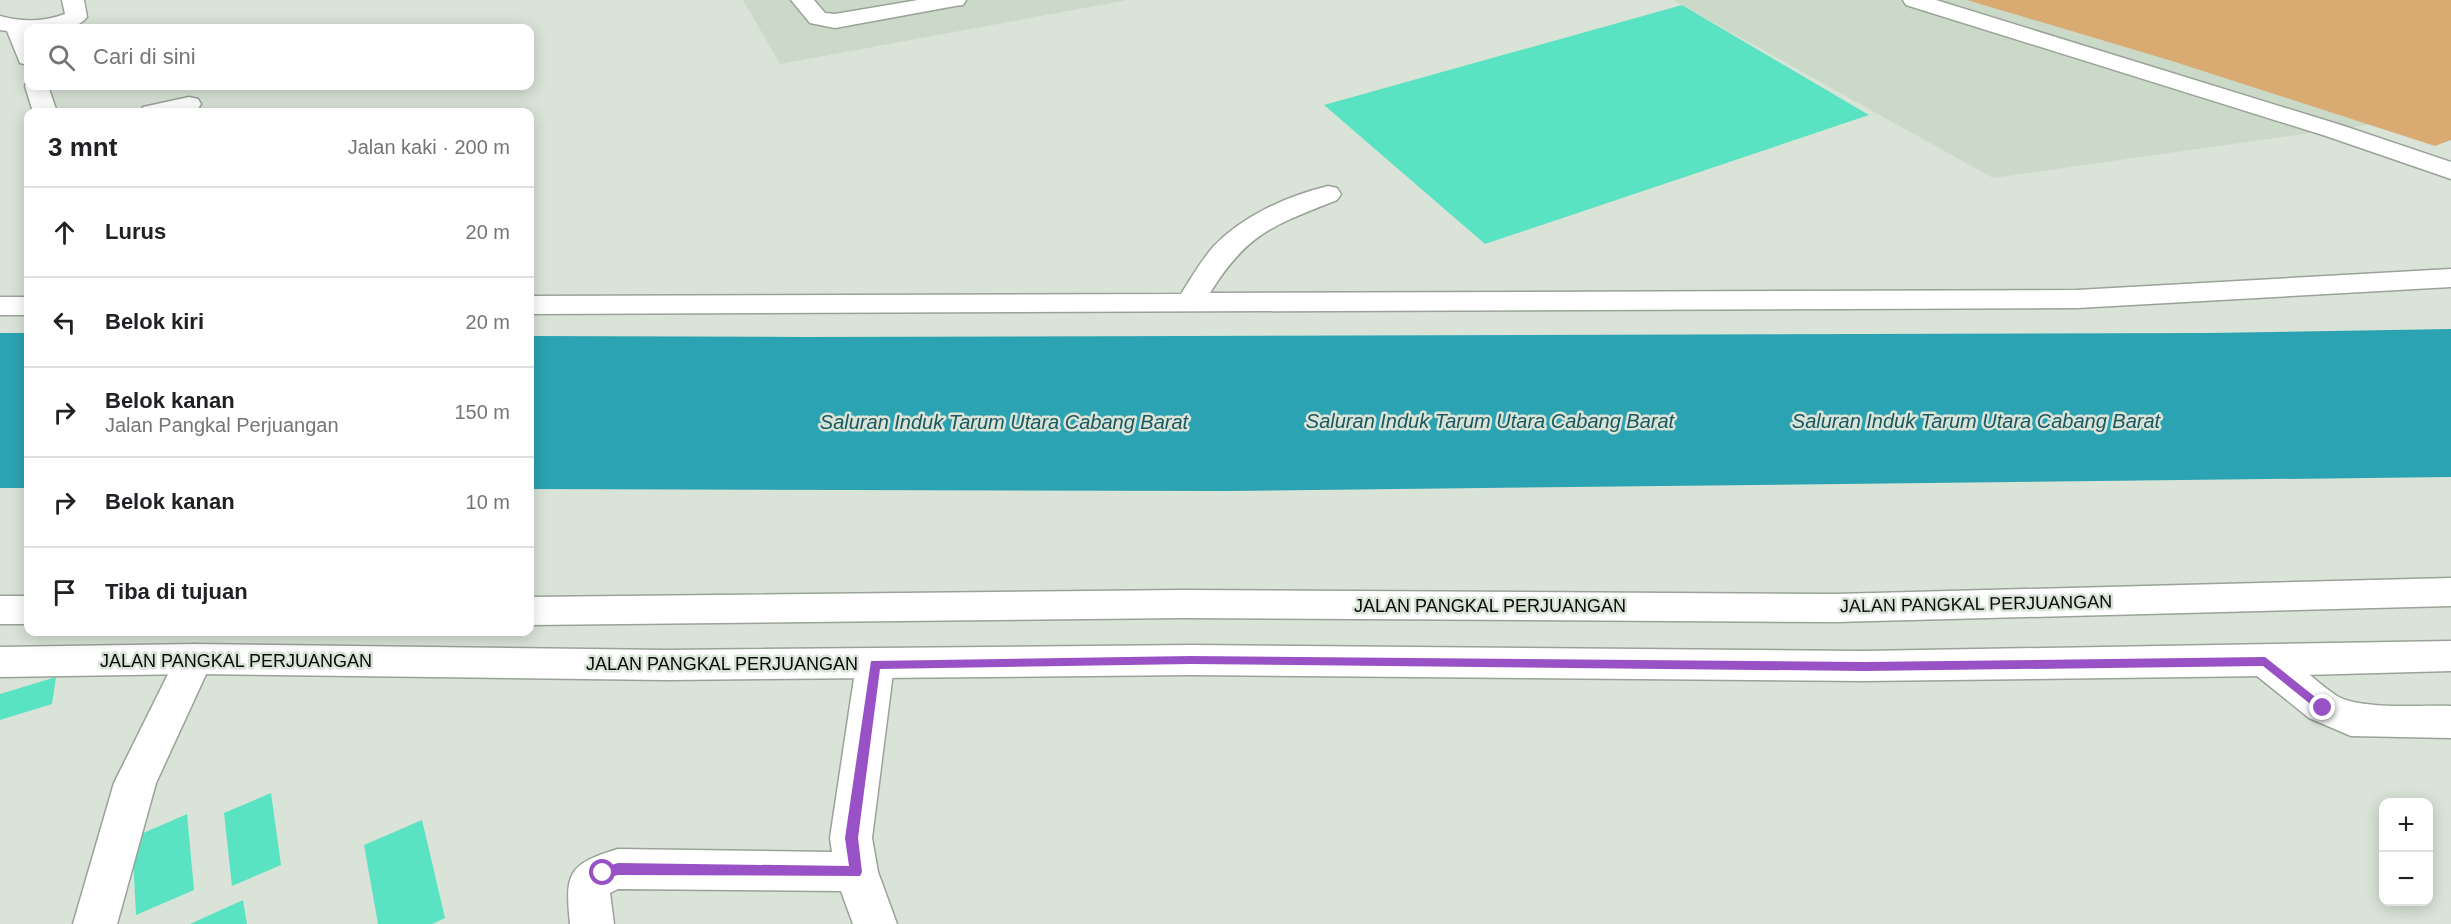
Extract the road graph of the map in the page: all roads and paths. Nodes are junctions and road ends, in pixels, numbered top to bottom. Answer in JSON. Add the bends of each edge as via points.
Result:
{"nodes":[{"id":1,"x":73,"y":0,"type":"edge"},
{"id":2,"x":802,"y":0,"type":"edge"},
{"id":3,"x":955,"y":0,"type":"edge"},
{"id":4,"x":1914,"y":0,"type":"edge"},
{"id":5,"x":56,"y":24,"type":"edge"},
{"id":6,"x":8,"y":25,"type":"edge"},
{"id":7,"x":24,"y":25,"type":"edge"},
{"id":8,"x":24,"y":51,"type":"edge"},
{"id":9,"x":38,"y":90,"type":"edge"},
{"id":10,"x":189,"y":104,"type":"dead end"},
{"id":11,"x":44,"y":108,"type":"edge"},
{"id":12,"x":170,"y":108,"type":"edge"},
{"id":13,"x":2414,"y":159,"type":"junction"},
{"id":14,"x":2451,"y":171,"type":"edge"},
{"id":15,"x":2451,"y":179,"type":"edge"},
{"id":16,"x":1328,"y":194,"type":"dead end"},
{"id":17,"x":2451,"y":278,"type":"edge"},
{"id":18,"x":1190,"y":302,"type":"junction"},
{"id":19,"x":534,"y":305,"type":"edge"},
{"id":20,"x":0,"y":306,"type":"edge"},
{"id":21,"x":24,"y":306,"type":"edge"},
{"id":22,"x":2451,"y":592,"type":"edge"},
{"id":23,"x":0,"y":610,"type":"edge"},
{"id":24,"x":24,"y":610,"type":"edge"},
{"id":25,"x":534,"y":611,"type":"edge"},
{"id":26,"x":2451,"y":656,"type":"edge"},
{"id":27,"x":194,"y":659,"type":"junction"},
{"id":28,"x":2265,"y":661,"type":"junction"},
{"id":29,"x":0,"y":662,"type":"edge"},
{"id":30,"x":875,"y":664,"type":"junction"},
{"id":31,"x":2451,"y":722,"type":"edge"},
{"id":32,"x":856,"y":872,"type":"junction"},
{"id":33,"x":95,"y":924,"type":"edge"},
{"id":34,"x":592,"y":924,"type":"edge"},
{"id":35,"x":875,"y":924,"type":"edge"}],
"edges":[{"from":1,"to":5,"type":"main road","via":[[76,17]]},
{"from":2,"to":3,"type":"main road","via":[[818,18],[835,21]]},
{"from":4,"to":13,"type":"main road"},
{"from":6,"to":7,"type":"main road"},
{"from":6,"to":8,"type":"main road"},
{"from":9,"to":11,"type":"main road"},
{"from":10,"to":12,"type":"main road"},
{"from":13,"to":14,"type":"main road"},
{"from":13,"to":15,"type":"main road"},
{"from":16,"to":18,"type":"main road","via":[[1247,232],[1226,249]]},
{"from":17,"to":18,"type":"main road","via":[[2077,298]]},
{"from":18,"to":19,"type":"main road"},
{"from":20,"to":21,"type":"main road"},
{"from":22,"to":25,"type":"main road","name":"JALAN PANGKAL PERJUANGAN","via":[[1836,608],[1159,604]]},
{"from":23,"to":24,"type":"main road"},
{"from":26,"to":28,"type":"main road","name":"JALAN PANGKAL PERJUANGAN"},
{"from":27,"to":29,"type":"main road","name":"JALAN PANGKAL PERJUANGAN"},
{"from":27,"to":30,"type":"main road","name":"JALAN PANGKAL PERJUANGAN"},
{"from":27,"to":33,"type":"main road","via":[[135,783]]},
{"from":28,"to":30,"type":"main road","name":"JALAN PANGKAL PERJUANGAN","via":[[1864,666],[1203,660]]},
{"from":28,"to":31,"type":"main road","via":[[2323,708],[2351,720]]},
{"from":30,"to":32,"type":"main road","via":[[852,829]]},
{"from":32,"to":34,"type":"main road","via":[[618,869],[595,878],[588,888]]},
{"from":32,"to":35,"type":"main road"}]}
